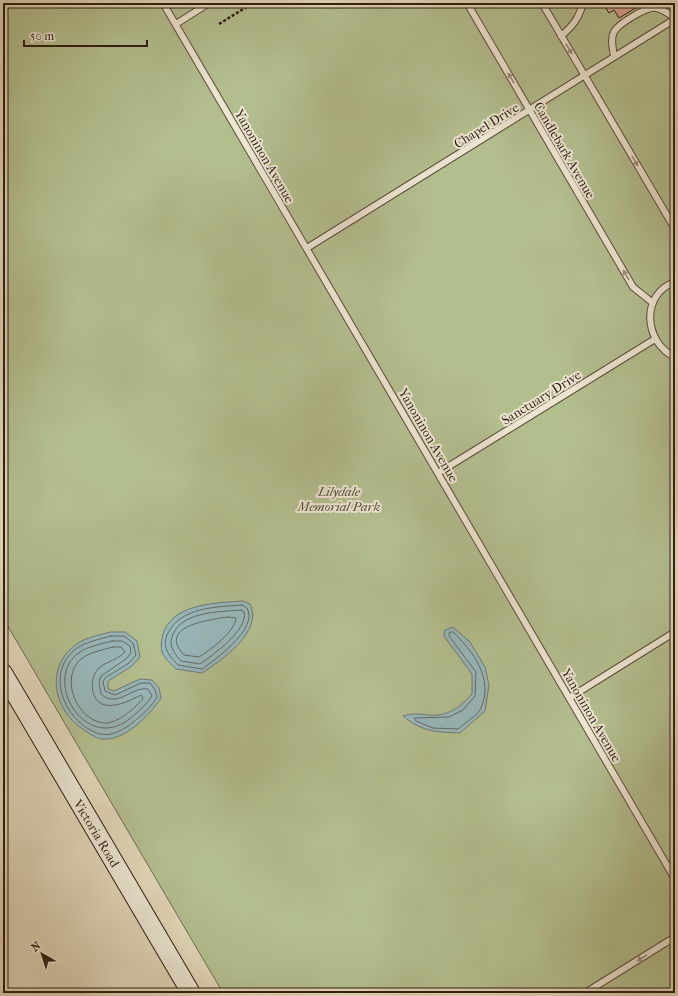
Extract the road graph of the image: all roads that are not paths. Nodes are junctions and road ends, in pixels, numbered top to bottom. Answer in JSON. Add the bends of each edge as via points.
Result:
{"nodes":[{"id":1,"x":163,"y":3,"type":"edge"},
{"id":2,"x":209,"y":3,"type":"edge"},
{"id":3,"x":467,"y":3,"type":"edge"},
{"id":4,"x":542,"y":3,"type":"edge"},
{"id":5,"x":583,"y":3,"type":"edge"},
{"id":6,"x":675,"y":18,"type":"edge"},
{"id":7,"x":176,"y":24,"type":"junction"},
{"id":8,"x":561,"y":36,"type":"junction"},
{"id":9,"x":614,"y":56,"type":"junction"},
{"id":10,"x":585,"y":75,"type":"junction"},
{"id":11,"x":529,"y":110,"type":"junction"},
{"id":12,"x":675,"y":229,"type":"edge"},
{"id":13,"x":307,"y":248,"type":"junction"},
{"id":14,"x":675,"y":282,"type":"edge"},
{"id":15,"x":653,"y":303,"type":"junction"},
{"id":16,"x":655,"y":339,"type":"junction"},
{"id":17,"x":675,"y":356,"type":"edge"},
{"id":18,"x":438,"y":473,"type":"junction"},
{"id":19,"x":675,"y":632,"type":"edge"},
{"id":20,"x":3,"y":673,"type":"edge"},
{"id":21,"x":569,"y":698,"type":"junction"},
{"id":22,"x":675,"y":879,"type":"edge"},
{"id":23,"x":675,"y":937,"type":"edge"},
{"id":24,"x":191,"y":993,"type":"edge"},
{"id":25,"x":585,"y":993,"type":"edge"}],
"edges":[{"from":1,"to":7,"type":"lane","name":"Yanoninon Avenue"},
{"from":2,"to":7,"type":"lane"},
{"from":11,"to":3,"type":"lane","name":"Candlebark Avenue","one_way":true},
{"from":4,"to":8,"type":"lane"},
{"from":5,"to":8,"type":"lane","via":[[574,26]]},
{"from":6,"to":9,"type":"lane","name":"Chapel Drive"},
{"from":6,"to":9,"type":"lane","via":[[654,7],[619,26],[613,33]]},
{"from":7,"to":13,"type":"lane","name":"Yanoninon Avenue"},
{"from":8,"to":10,"type":"lane","one_way":true},
{"from":9,"to":10,"type":"lane","name":"Chapel Drive"},
{"from":10,"to":11,"type":"lane","name":"Chapel Drive"},
{"from":10,"to":12,"type":"lane","one_way":true},
{"from":11,"to":13,"type":"lane","name":"Chapel Drive"},
{"from":15,"to":11,"type":"lane","name":"Candlebark Avenue","one_way":true,"via":[[633,287]]},
{"from":13,"to":18,"type":"lane","name":"Yanoninon Avenue"},
{"from":14,"to":15,"type":"lane","via":[[660,291]]},
{"from":15,"to":16,"type":"lane","via":[[650,321]]},
{"from":16,"to":17,"type":"lane","via":[[663,349]]},
{"from":16,"to":18,"type":"lane","name":"Sanctuary Drive"},
{"from":18,"to":21,"type":"lane","name":"Yanoninon Avenue"},
{"from":19,"to":21,"type":"lane"},
{"from":20,"to":24,"type":"main road","name":"Victoria Road"},
{"from":21,"to":22,"type":"lane","name":"Yanoninon Avenue"},
{"from":23,"to":25,"type":"lane","one_way":true}]}
